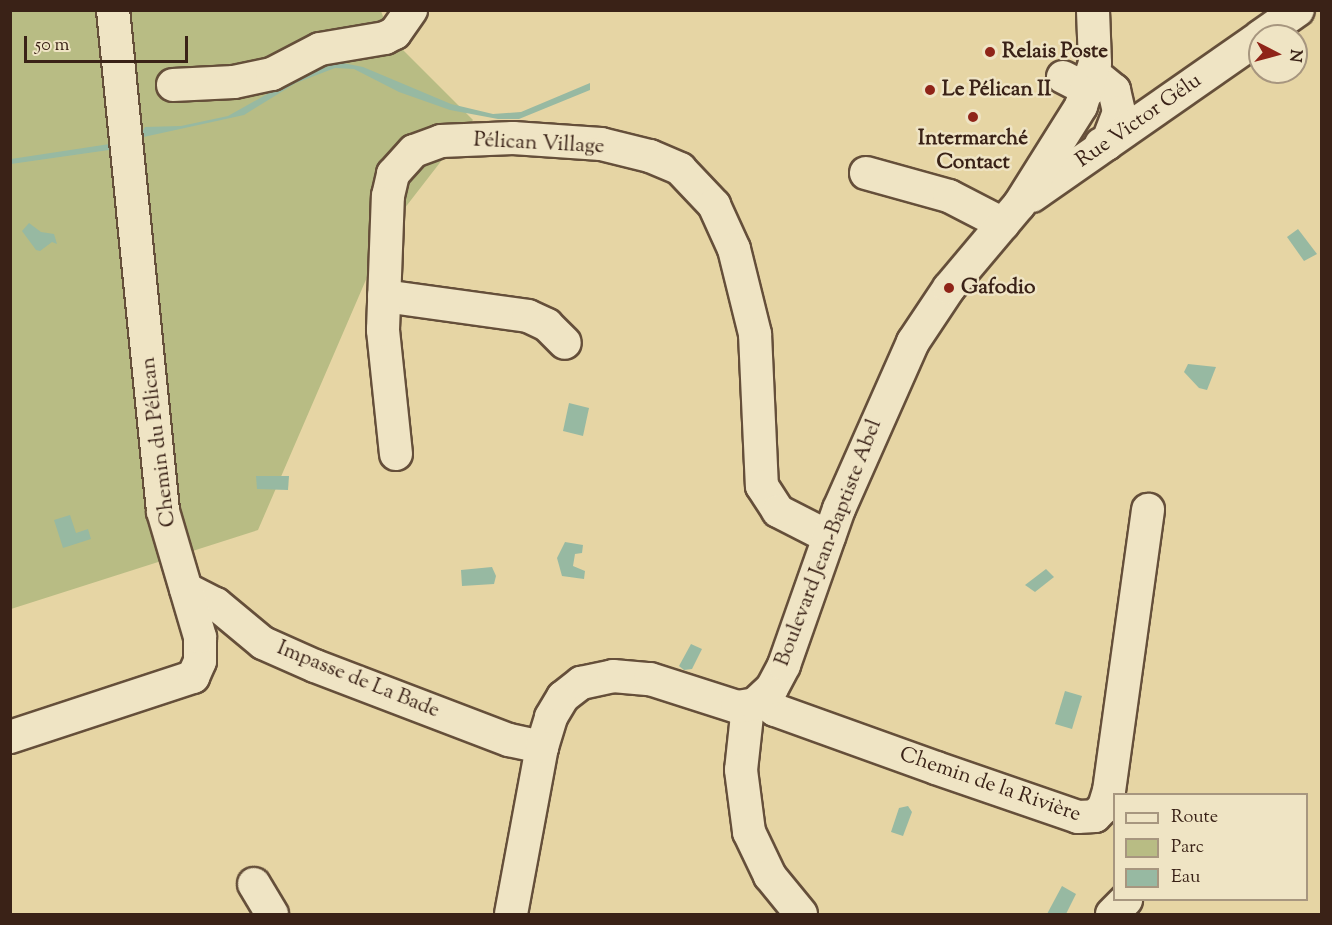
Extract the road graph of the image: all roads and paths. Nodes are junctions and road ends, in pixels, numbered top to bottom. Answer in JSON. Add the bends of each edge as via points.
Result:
{"nodes":[{"id":1,"x":113,"y":10,"type":"edge"},
{"id":2,"x":411,"y":10,"type":"edge"},
{"id":3,"x":1093,"y":10,"type":"edge"},
{"id":4,"x":1298,"y":10,"type":"edge"},
{"id":5,"x":1278,"y":24,"type":"edge"},
{"id":6,"x":1248,"y":45,"type":"edge"},
{"id":7,"x":173,"y":85,"type":"dead end"},
{"id":8,"x":1082,"y":87,"type":"junction"},
{"id":9,"x":1107,"y":144,"type":"junction"},
{"id":10,"x":866,"y":173,"type":"dead end"},
{"id":11,"x":1011,"y":214,"type":"junction"},
{"id":12,"x":384,"y":296,"type":"junction"},
{"id":13,"x":565,"y":343,"type":"dead end"},
{"id":14,"x":396,"y":454,"type":"dead end"},
{"id":15,"x":1148,"y":510,"type":"dead end"},
{"id":16,"x":828,"y":537,"type":"junction"},
{"id":17,"x":186,"y":589,"type":"junction"},
{"id":18,"x":755,"y":703,"type":"junction"},
{"id":19,"x":10,"y":737,"type":"edge"},
{"id":20,"x":542,"y":747,"type":"junction"},
{"id":21,"x":1108,"y":816,"type":"edge"},
{"id":22,"x":254,"y":884,"type":"dead end"},
{"id":23,"x":1125,"y":901,"type":"edge"},
{"id":24,"x":272,"y":915,"type":"edge"},
{"id":25,"x":511,"y":915,"type":"edge"},
{"id":26,"x":801,"y":915,"type":"edge"},
{"id":27,"x":1112,"y":915,"type":"edge"}],
"edges":[{"from":1,"to":17,"type":"street","name":"Chemin du Pélican","via":[[163,511]]},
{"from":2,"to":7,"type":"street","via":[[395,33],[320,49],[272,74],[234,82]]},
{"from":3,"to":8,"type":"street"},
{"from":4,"to":5,"type":"street","name":"Rue Victor Gélu"},
{"from":6,"to":9,"type":"street","name":"Rue Victor Gélu"},
{"from":8,"to":9,"type":"street","via":[[1083,132],[1093,142]]},
{"from":8,"to":11,"type":"street","name":"Boulevard Jean-Baptiste Abel"},
{"from":9,"to":11,"type":"street","name":"Rue Victor Gélu"},
{"from":10,"to":11,"type":"street","via":[[954,186]]},
{"from":11,"to":16,"type":"street","name":"Boulevard Jean-Baptiste Abel","via":[[949,288],[913,342],[878,414]]},
{"from":12,"to":13,"type":"street","via":[[528,316],[547,324]]},
{"from":12,"to":14,"type":"street","name":"Pélican Village","via":[[383,330]]},
{"from":12,"to":16,"type":"street","name":"Pélican Village","via":[[389,186],[399,165],[425,146],[481,138],[577,141],[650,156],[680,169],[702,189],[725,227],[751,308],[758,361],[762,486],[778,511]]},
{"from":15,"to":21,"type":"street","name":"Chemin de la Rivière"},
{"from":16,"to":18,"type":"street","name":"Boulevard Jean-Baptiste Abel","via":[[784,665]]},
{"from":17,"to":19,"type":"street","name":"Chemin du Pélican","via":[[202,646],[198,672],[193,677]]},
{"from":17,"to":20,"type":"street","name":"Impasse de La Bade","via":[[216,604],[263,643],[509,740]]},
{"from":18,"to":20,"type":"street","via":[[728,705],[644,678],[603,677],[581,683],[563,697],[551,717]]},
{"from":18,"to":21,"type":"street","name":"Chemin de la Rivière","via":[[1060,812],[1089,819]]},
{"from":18,"to":26,"type":"street","via":[[741,770],[749,832],[770,876]]},
{"from":20,"to":25,"type":"street"},
{"from":22,"to":24,"type":"street"},
{"from":23,"to":27,"type":"street"}]}
